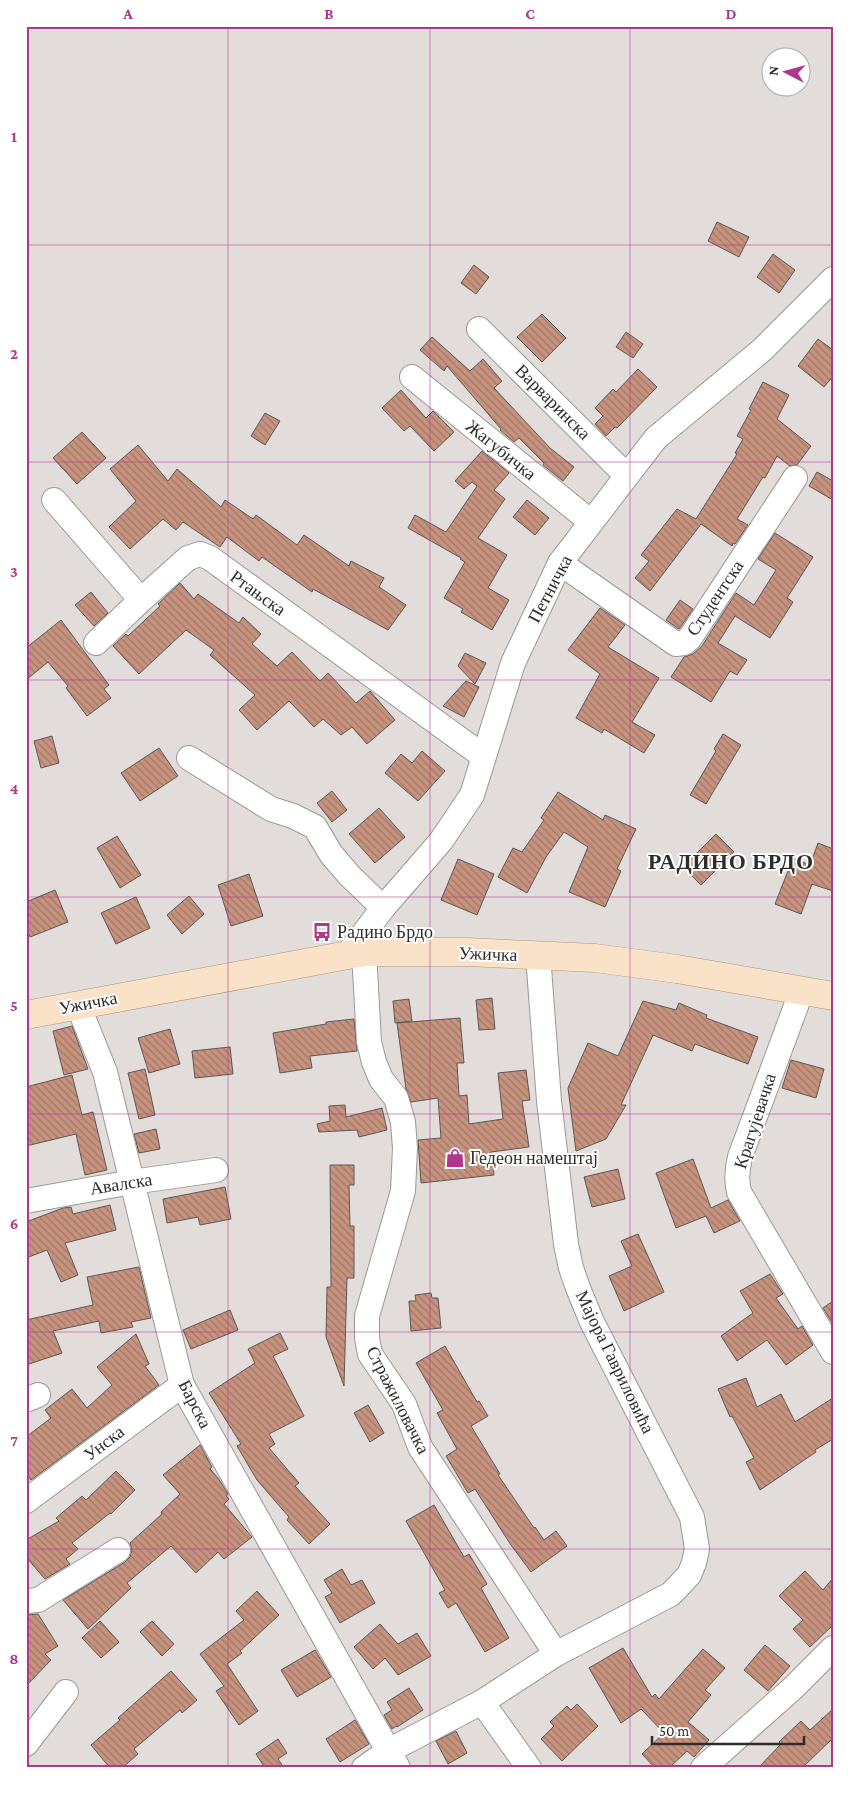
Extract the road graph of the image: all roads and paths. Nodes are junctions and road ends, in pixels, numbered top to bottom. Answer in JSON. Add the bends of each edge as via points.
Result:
{"nodes":[{"id":1,"x":833,"y":279,"type":"edge"},
{"id":2,"x":479,"y":329,"type":"dead end"},
{"id":3,"x":412,"y":377,"type":"dead end"},
{"id":4,"x":626,"y":475,"type":"junction"},
{"id":5,"x":795,"y":478,"type":"dead end"},
{"id":6,"x":54,"y":500,"type":"dead end"},
{"id":7,"x":591,"y":522,"type":"junction"},
{"id":8,"x":560,"y":562,"type":"junction"},
{"id":9,"x":141,"y":600,"type":"junction"},
{"id":10,"x":96,"y":644,"type":"dead end"},
{"id":11,"x":483,"y":756,"type":"junction"},
{"id":12,"x":189,"y":758,"type":"dead end"},
{"id":13,"x":383,"y":908,"type":"junction"},
{"id":14,"x":356,"y":953,"type":"junction"},
{"id":15,"x":538,"y":955,"type":"junction"},
{"id":16,"x":802,"y":990,"type":"junction"},
{"id":17,"x":833,"y":996,"type":"edge"},
{"id":18,"x":78,"y":1005,"type":"junction"},
{"id":19,"x":26,"y":1015,"type":"edge"},
{"id":20,"x":216,"y":1170,"type":"dead end"},
{"id":21,"x":132,"y":1182,"type":"junction"},
{"id":22,"x":26,"y":1201,"type":"edge"},
{"id":23,"x":833,"y":1352,"type":"edge"},
{"id":24,"x":182,"y":1385,"type":"junction"},
{"id":25,"x":26,"y":1501,"type":"edge"},
{"id":26,"x":118,"y":1550,"type":"dead end"},
{"id":27,"x":26,"y":1602,"type":"edge"},
{"id":28,"x":833,"y":1648,"type":"edge"},
{"id":29,"x":556,"y":1654,"type":"junction"},
{"id":30,"x":66,"y":1692,"type":"dead end"},
{"id":31,"x":482,"y":1702,"type":"junction"},
{"id":32,"x":26,"y":1744,"type":"edge"},
{"id":33,"x":394,"y":1759,"type":"edge"},
{"id":34,"x":364,"y":1768,"type":"edge"},
{"id":35,"x":529,"y":1768,"type":"edge"},
{"id":36,"x":703,"y":1768,"type":"edge"}],
"edges":[{"from":1,"to":4,"type":"street","name":"Петничка","via":[[762,350],[656,438]]},
{"from":2,"to":4,"type":"street","name":"Варваринска"},
{"from":3,"to":7,"type":"street","name":"Жагубичка"},
{"from":4,"to":7,"type":"street","name":"Петничка"},
{"from":5,"to":8,"type":"street","name":"Студентска","via":[[684,643],[676,644]]},
{"from":6,"to":9,"type":"street"},
{"from":7,"to":8,"type":"street","name":"Петничка"},
{"from":8,"to":11,"type":"street","name":"Петничка","via":[[513,663]]},
{"from":9,"to":10,"type":"street","name":"Ртањска"},
{"from":9,"to":11,"type":"street","name":"Ртањска","via":[[188,558],[200,554],[210,558]]},
{"from":11,"to":13,"type":"street","name":"Петничка","via":[[467,803],[441,841]]},
{"from":12,"to":13,"type":"street","via":[[271,809],[315,828],[331,854]]},
{"from":13,"to":14,"type":"street","name":"Петничка"},
{"from":14,"to":15,"type":"main road","name":"Ужичка"},
{"from":14,"to":18,"type":"main road","name":"Ужичка"},
{"from":14,"to":29,"type":"street","name":"Стражиловачка","via":[[368,1042],[381,1079],[396,1098],[403,1122],[405,1148],[403,1191],[367,1316],[370,1354],[404,1404],[420,1447]]},
{"from":15,"to":16,"type":"main road","name":"Ужичка","via":[[596,958]]},
{"from":15,"to":29,"type":"street","name":"Мајора Гавриловића","via":[[549,1102],[566,1244],[572,1268],[592,1322],[692,1517],[697,1549],[689,1575],[671,1594]]},
{"from":16,"to":17,"type":"main road","name":"Ужичка"},
{"from":16,"to":23,"type":"street","name":"Крагујевачка","via":[[740,1157],[738,1185],[739,1192]]},
{"from":18,"to":19,"type":"main road","name":"Ужичка"},
{"from":18,"to":21,"type":"street","name":"Барска","via":[[105,1072]]},
{"from":20,"to":21,"type":"street","name":"Авалска"},
{"from":21,"to":22,"type":"street","name":"Авалска"},
{"from":21,"to":24,"type":"street","name":"Барска"},
{"from":24,"to":25,"type":"street","name":"Унска"},
{"from":24,"to":33,"type":"street","name":"Барска"},
{"from":26,"to":27,"type":"street","via":[[38,1600]]},
{"from":28,"to":36,"type":"street"},
{"from":29,"to":31,"type":"street"},
{"from":30,"to":32,"type":"street"},
{"from":31,"to":33,"type":"street"},
{"from":31,"to":35,"type":"street"},
{"from":33,"to":34,"type":"street"}]}
